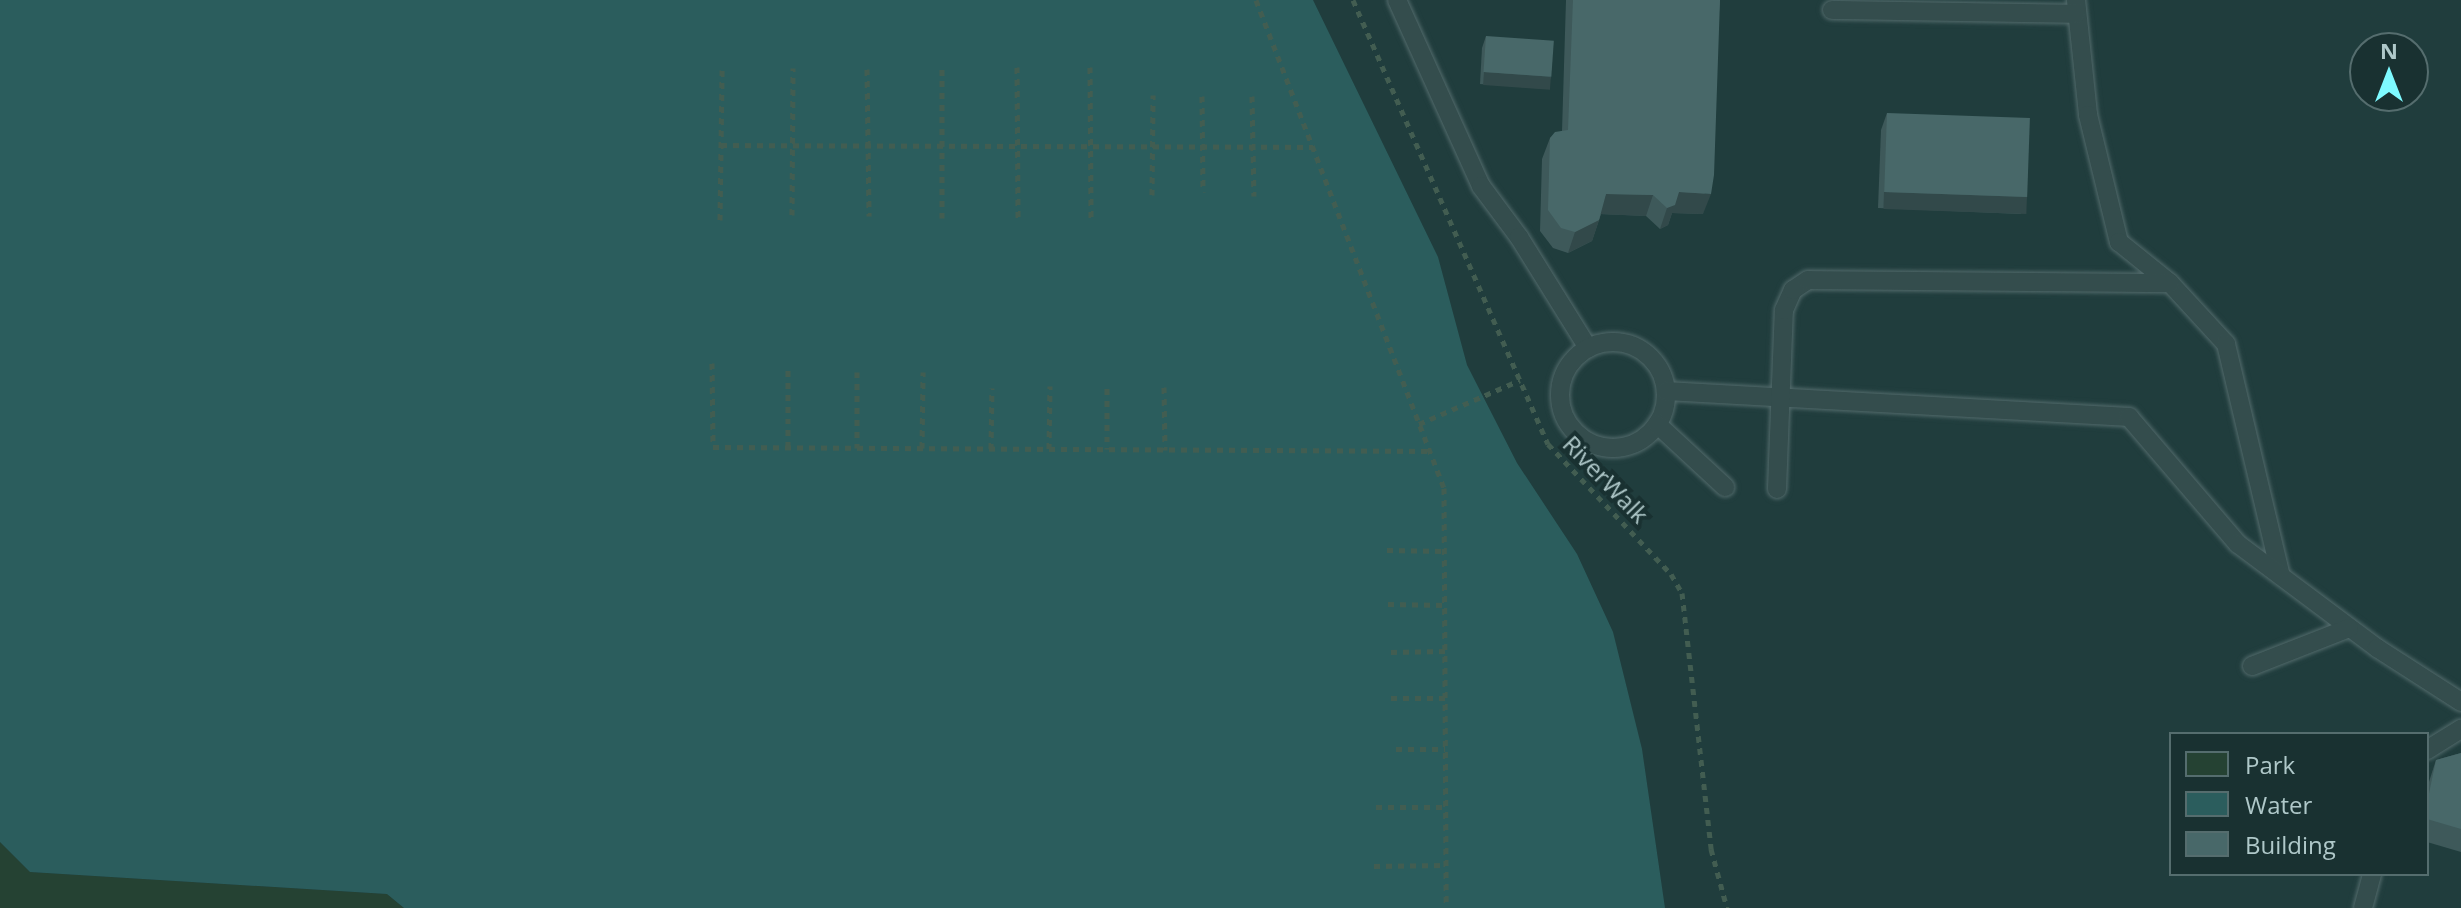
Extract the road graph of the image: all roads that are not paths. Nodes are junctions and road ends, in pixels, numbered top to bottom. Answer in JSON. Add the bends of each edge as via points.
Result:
{"nodes":[{"id":1,"x":1397,"y":0,"type":"edge"},
{"id":2,"x":2076,"y":7,"type":"edge"},
{"id":3,"x":1832,"y":10,"type":"dead end"},
{"id":4,"x":2170,"y":283,"type":"junction"},
{"id":5,"x":1588,"y":348,"type":"junction"},
{"id":6,"x":1666,"y":391,"type":"junction"},
{"id":7,"x":1782,"y":399,"type":"junction"},
{"id":8,"x":1657,"y":424,"type":"junction"},
{"id":9,"x":1725,"y":487,"type":"dead end"},
{"id":10,"x":1777,"y":489,"type":"dead end"},
{"id":11,"x":2281,"y":576,"type":"junction"},
{"id":12,"x":2349,"y":628,"type":"junction"},
{"id":13,"x":2252,"y":666,"type":"dead end"},
{"id":14,"x":2461,"y":702,"type":"edge"},
{"id":15,"x":2461,"y":729,"type":"edge"},
{"id":16,"x":2429,"y":749,"type":"edge"},
{"id":17,"x":2371,"y":876,"type":"edge"},
{"id":18,"x":2363,"y":908,"type":"edge"}],
"edges":[{"from":1,"to":5,"type":"lane","via":[[1481,186]]},
{"from":2,"to":3,"type":"lane"},
{"from":2,"to":4,"type":"lane","via":[[2088,115],[2119,242]]},
{"from":4,"to":7,"type":"lane","via":[[1808,280],[1793,290],[1784,310]]},
{"from":4,"to":11,"type":"lane","via":[[2226,344]]},
{"from":5,"to":6,"type":"lane","via":[[1622,342],[1639,348],[1653,359]]},
{"from":5,"to":8,"type":"lane","via":[[1574,358],[1559,390],[1568,424],[1595,446],[1613,448],[1630,446]]},
{"from":6,"to":7,"type":"lane"},
{"from":6,"to":8,"type":"lane"},
{"from":7,"to":10,"type":"lane"},
{"from":7,"to":11,"type":"lane","via":[[2129,417],[2238,544]]},
{"from":8,"to":9,"type":"lane"},
{"from":11,"to":12,"type":"lane"},
{"from":12,"to":13,"type":"lane"},
{"from":12,"to":14,"type":"lane"},
{"from":15,"to":16,"type":"lane"},
{"from":17,"to":18,"type":"lane"}]}
